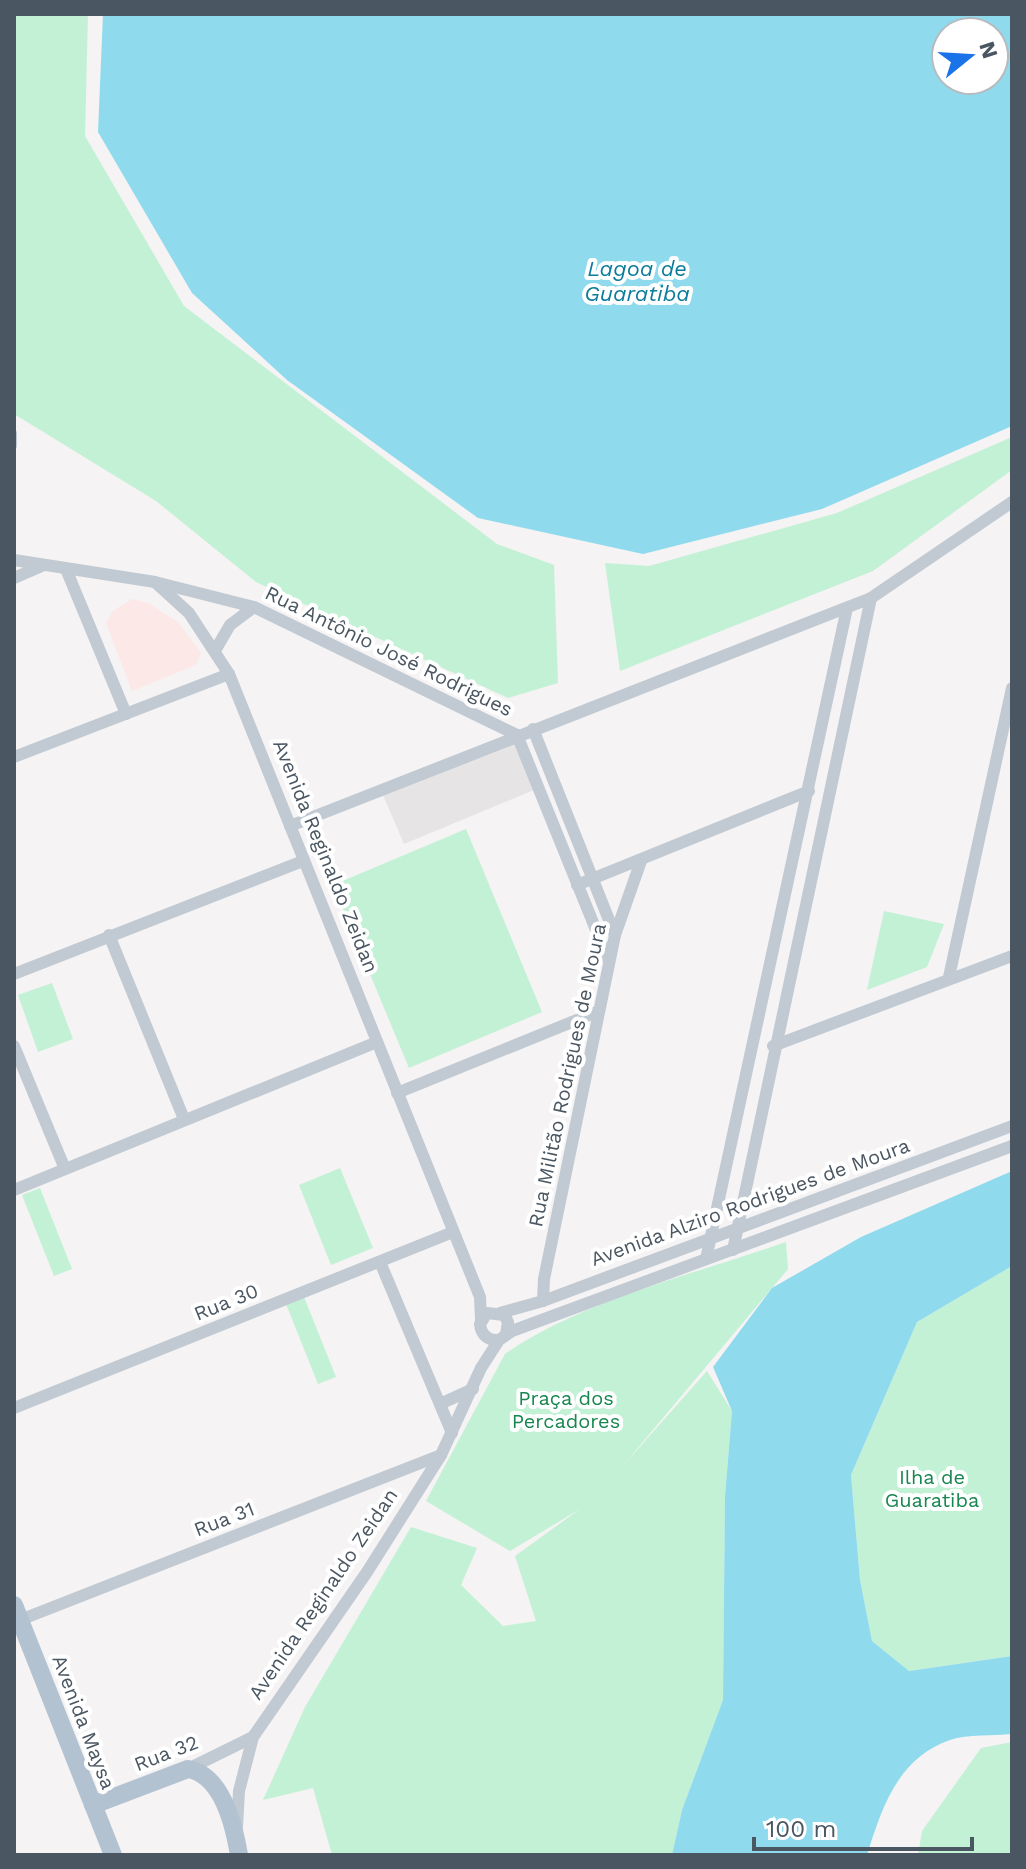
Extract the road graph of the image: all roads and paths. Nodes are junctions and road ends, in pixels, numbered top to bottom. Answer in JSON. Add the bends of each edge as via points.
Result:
{"nodes":[{"id":1,"x":14,"y":433,"type":"edge"},
{"id":2,"x":14,"y":446,"type":"edge"},
{"id":3,"x":1012,"y":502,"type":"edge"},
{"id":4,"x":14,"y":560,"type":"edge"},
{"id":5,"x":45,"y":565,"type":"junction"},
{"id":6,"x":66,"y":569,"type":"junction"},
{"id":7,"x":14,"y":578,"type":"edge"},
{"id":8,"x":155,"y":582,"type":"junction"},
{"id":9,"x":871,"y":598,"type":"junction"},
{"id":10,"x":254,"y":607,"type":"junction"},
{"id":11,"x":847,"y":608,"type":"junction"},
{"id":12,"x":216,"y":649,"type":"junction"},
{"id":13,"x":229,"y":674,"type":"junction"},
{"id":14,"x":1012,"y":688,"type":"edge"},
{"id":15,"x":126,"y":714,"type":"junction"},
{"id":16,"x":533,"y":729,"type":"junction"},
{"id":17,"x":517,"y":735,"type":"junction"},
{"id":18,"x":14,"y":757,"type":"edge"},
{"id":19,"x":809,"y":791,"type":"junction"},
{"id":20,"x":290,"y":826,"type":"junction"},
{"id":21,"x":303,"y":861,"type":"junction"},
{"id":22,"x":641,"y":861,"type":"junction"},
{"id":23,"x":593,"y":879,"type":"junction"},
{"id":24,"x":577,"y":885,"type":"junction"},
{"id":25,"x":109,"y":935,"type":"junction"},
{"id":26,"x":615,"y":935,"type":"junction"},
{"id":27,"x":1012,"y":956,"type":"edge"},
{"id":28,"x":609,"y":962,"type":"junction"},
{"id":29,"x":14,"y":974,"type":"edge"},
{"id":30,"x":949,"y":977,"type":"junction"},
{"id":31,"x":599,"y":1011,"type":"junction"},
{"id":32,"x":377,"y":1042,"type":"junction"},
{"id":33,"x":14,"y":1046,"type":"edge"},
{"id":34,"x":773,"y":1046,"type":"junction"},
{"id":35,"x":397,"y":1093,"type":"junction"},
{"id":36,"x":184,"y":1119,"type":"junction"},
{"id":37,"x":1012,"y":1126,"type":"edge"},
{"id":38,"x":1012,"y":1146,"type":"edge"},
{"id":39,"x":65,"y":1169,"type":"junction"},
{"id":40,"x":14,"y":1190,"type":"edge"},
{"id":41,"x":772,"y":1216,"type":"junction"},
{"id":42,"x":735,"y":1229,"type":"junction"},
{"id":43,"x":453,"y":1232,"type":"junction"},
{"id":44,"x":774,"y":1236,"type":"junction"},
{"id":45,"x":710,"y":1239,"type":"junction"},
{"id":46,"x":733,"y":1250,"type":"junction"},
{"id":47,"x":706,"y":1259,"type":"junction"},
{"id":48,"x":380,"y":1262,"type":"junction"},
{"id":49,"x":557,"y":1296,"type":"junction"},
{"id":50,"x":480,"y":1297,"type":"junction"},
{"id":51,"x":543,"y":1301,"type":"junction"},
{"id":52,"x":498,"y":1312,"type":"junction"},
{"id":53,"x":563,"y":1313,"type":"junction"},
{"id":54,"x":482,"y":1327,"type":"junction"},
{"id":55,"x":503,"y":1337,"type":"junction"},
{"id":56,"x":481,"y":1368,"type":"junction"},
{"id":57,"x":473,"y":1389,"type":"junction"},
{"id":58,"x":440,"y":1404,"type":"junction"},
{"id":59,"x":14,"y":1408,"type":"edge"},
{"id":60,"x":452,"y":1433,"type":"junction"},
{"id":61,"x":441,"y":1455,"type":"junction"},
{"id":62,"x":17,"y":1612,"type":"edge"},
{"id":63,"x":253,"y":1737,"type":"junction"},
{"id":64,"x":188,"y":1769,"type":"junction"},
{"id":65,"x":93,"y":1805,"type":"junction"},
{"id":66,"x":238,"y":1848,"type":"edge"},
{"id":67,"x":113,"y":1855,"type":"edge"}],
"edges":[{"from":1,"to":2,"type":"lane"},
{"from":3,"to":9,"type":"street","name":"Rua Antônio José Rodrigues"},
{"from":4,"to":5,"type":"street"},
{"from":5,"to":6,"type":"street"},
{"from":5,"to":7,"type":"street"},
{"from":6,"to":8,"type":"street"},
{"from":6,"to":15,"type":"street"},
{"from":8,"to":10,"type":"street","name":"Rua Antônio José Rodrigues"},
{"from":8,"to":12,"type":"street","name":"Avenida Reginaldo Zeidan","via":[[189,613]]},
{"from":9,"to":11,"type":"street","name":"Rua Antônio José Rodrigues"},
{"from":9,"to":34,"type":"street"},
{"from":10,"to":12,"type":"street","via":[[230,625]]},
{"from":10,"to":17,"type":"street","name":"Rua Antônio José Rodrigues"},
{"from":11,"to":16,"type":"street","name":"Rua Antônio José Rodrigues"},
{"from":11,"to":19,"type":"street"},
{"from":12,"to":13,"type":"street","name":"Avenida Reginaldo Zeidan"},
{"from":13,"to":15,"type":"street"},
{"from":13,"to":20,"type":"street","name":"Avenida Reginaldo Zeidan"},
{"from":14,"to":30,"type":"street"},
{"from":15,"to":18,"type":"street"},
{"from":16,"to":17,"type":"street","name":"Rua Antônio José Rodrigues"},
{"from":16,"to":23,"type":"street"},
{"from":17,"to":20,"type":"street"},
{"from":17,"to":24,"type":"street"},
{"from":19,"to":22,"type":"street"},
{"from":19,"to":45,"type":"street"},
{"from":20,"to":21,"type":"street","name":"Avenida Reginaldo Zeidan"},
{"from":21,"to":25,"type":"street"},
{"from":21,"to":32,"type":"street","name":"Avenida Reginaldo Zeidan"},
{"from":22,"to":23,"type":"street"},
{"from":22,"to":26,"type":"street","name":"Rua Militão Rodrigues de Moura"},
{"from":23,"to":24,"type":"street"},
{"from":23,"to":26,"type":"street"},
{"from":24,"to":28,"type":"street"},
{"from":25,"to":29,"type":"street"},
{"from":25,"to":36,"type":"street"},
{"from":26,"to":28,"type":"street","name":"Rua Militão Rodrigues de Moura"},
{"from":27,"to":30,"type":"street"},
{"from":28,"to":31,"type":"street","name":"Rua Militão Rodrigues de Moura"},
{"from":30,"to":34,"type":"street"},
{"from":31,"to":35,"type":"street"},
{"from":31,"to":51,"type":"street","name":"Rua Militão Rodrigues de Moura"},
{"from":32,"to":35,"type":"street","name":"Avenida Reginaldo Zeidan"},
{"from":32,"to":36,"type":"street"},
{"from":33,"to":39,"type":"street"},
{"from":34,"to":42,"type":"street"},
{"from":35,"to":43,"type":"street","name":"Avenida Reginaldo Zeidan"},
{"from":36,"to":39,"type":"street"},
{"from":37,"to":41,"type":"street","name":"Avenida Alziro Rodrigues de Moura"},
{"from":38,"to":44,"type":"street","name":"Avenida Alziro Rodrigues de Moura"},
{"from":39,"to":40,"type":"street"},
{"from":41,"to":42,"type":"street","name":"Avenida Alziro Rodrigues de Moura"},
{"from":41,"to":44,"type":"street"},
{"from":42,"to":45,"type":"street","name":"Avenida Alziro Rodrigues de Moura"},
{"from":42,"to":46,"type":"street"},
{"from":43,"to":48,"type":"street","name":"Rua 30"},
{"from":43,"to":50,"type":"street","name":"Avenida Reginaldo Zeidan"},
{"from":44,"to":46,"type":"street","name":"Avenida Alziro Rodrigues de Moura"},
{"from":45,"to":47,"type":"street"},
{"from":45,"to":49,"type":"street","name":"Avenida Alziro Rodrigues de Moura"},
{"from":46,"to":47,"type":"street","name":"Avenida Alziro Rodrigues de Moura"},
{"from":47,"to":53,"type":"street","name":"Avenida Alziro Rodrigues de Moura"},
{"from":48,"to":58,"type":"street"},
{"from":48,"to":59,"type":"street","name":"Rua 30"},
{"from":49,"to":51,"type":"street","name":"Avenida Alziro Rodrigues de Moura"},
{"from":49,"to":53,"type":"street"},
{"from":50,"to":52,"type":"street","name":"Avenida Reginaldo Zeidan"},
{"from":50,"to":54,"type":"street","name":"Avenida Reginaldo Zeidan"},
{"from":51,"to":52,"type":"street","name":"Avenida Alziro Rodrigues de Moura"},
{"from":52,"to":54,"type":"street"},
{"from":52,"to":55,"type":"street","via":[[508,1322]]},
{"from":53,"to":55,"type":"street","name":"Avenida Alziro Rodrigues de Moura"},
{"from":54,"to":55,"type":"street","via":[[490,1339]]},
{"from":54,"to":56,"type":"street","name":"Avenida Reginaldo Zeidan"},
{"from":55,"to":56,"type":"street","name":"Avenida Reginaldo Zeidan"},
{"from":56,"to":57,"type":"street","name":"Avenida Reginaldo Zeidan"},
{"from":57,"to":58,"type":"street"},
{"from":57,"to":60,"type":"street","name":"Avenida Reginaldo Zeidan"},
{"from":58,"to":60,"type":"street"},
{"from":60,"to":61,"type":"street","name":"Avenida Reginaldo Zeidan"},
{"from":61,"to":62,"type":"street","name":"Rua 31"},
{"from":61,"to":63,"type":"street","name":"Avenida Reginaldo Zeidan"},
{"from":62,"to":65,"type":"main road","name":"Avenida Maysa"},
{"from":63,"to":64,"type":"street","name":"Rua 32"},
{"from":63,"to":66,"type":"street","name":"Avenida Reginaldo Zeidan","via":[[239,1791]]},
{"from":64,"to":65,"type":"main road","name":"Rua 32"},
{"from":64,"to":66,"type":"main road","via":[[213,1784]]},
{"from":65,"to":67,"type":"main road","name":"Avenida Maysa"}]}
